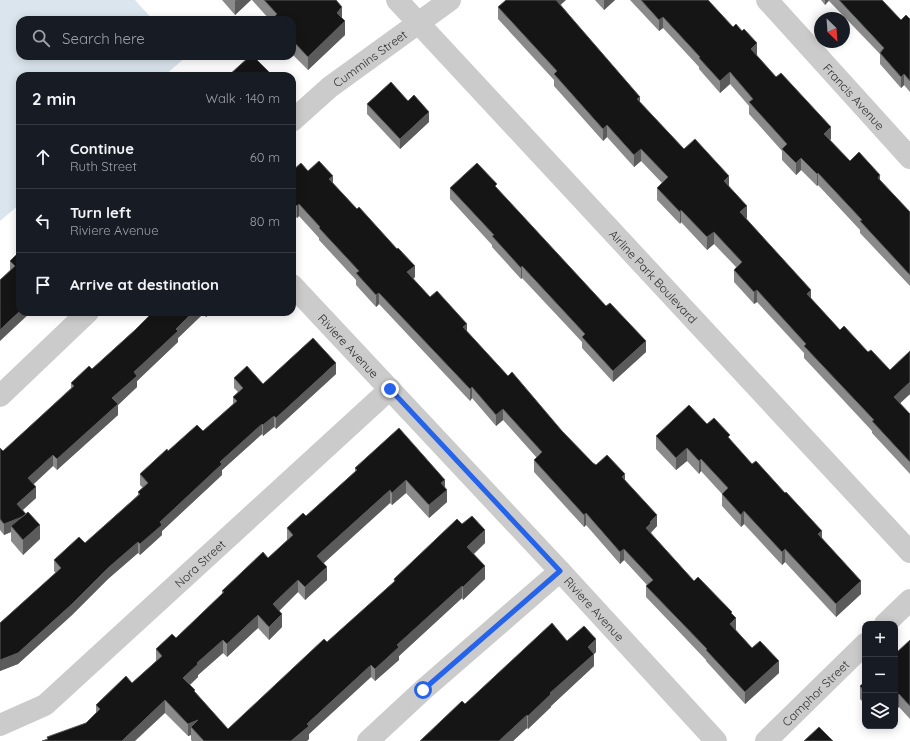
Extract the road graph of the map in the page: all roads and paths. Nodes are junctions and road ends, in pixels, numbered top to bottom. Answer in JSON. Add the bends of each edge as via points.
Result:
{"nodes":[{"id":1,"x":397,"y":0,"type":"edge"},
{"id":2,"x":450,"y":0,"type":"edge"},
{"id":3,"x":767,"y":0,"type":"edge"},
{"id":4,"x":418,"y":23,"type":"junction"},
{"id":5,"x":296,"y":118,"type":"edge"},
{"id":6,"x":910,"y":158,"type":"edge"},
{"id":7,"x":296,"y":289,"type":"edge"},
{"id":8,"x":84,"y":316,"type":"edge"},
{"id":9,"x":390,"y":389,"type":"junction"},
{"id":10,"x":0,"y":396,"type":"edge"},
{"id":11,"x":910,"y":552,"type":"edge"},
{"id":12,"x":560,"y":571,"type":"junction"},
{"id":13,"x":910,"y":600,"type":"edge"},
{"id":14,"x":888,"y":621,"type":"edge"},
{"id":15,"x":862,"y":647,"type":"edge"},
{"id":16,"x":0,"y":725,"type":"edge"},
{"id":17,"x":368,"y":741,"type":"edge"},
{"id":18,"x":716,"y":741,"type":"edge"},
{"id":19,"x":766,"y":741,"type":"edge"}],
"edges":[{"from":1,"to":4,"type":"street","name":"Airline Park Boulevard"},
{"from":2,"to":4,"type":"street","name":"Cummins Street"},
{"from":3,"to":6,"type":"street","name":"Francis Avenue"},
{"from":4,"to":5,"type":"street","name":"Cummins Street","via":[[330,88]]},
{"from":4,"to":11,"type":"street","name":"Airline Park Boulevard"},
{"from":7,"to":9,"type":"street","name":"Riviere Avenue"},
{"from":8,"to":10,"type":"street"},
{"from":9,"to":12,"type":"street","name":"Riviere Avenue"},
{"from":9,"to":16,"type":"street","name":"Nora Street","via":[[45,705]]},
{"from":12,"to":17,"type":"street"},
{"from":12,"to":18,"type":"street","name":"Riviere Avenue"},
{"from":13,"to":14,"type":"street"},
{"from":15,"to":19,"type":"street","name":"Camphor Street"}]}
